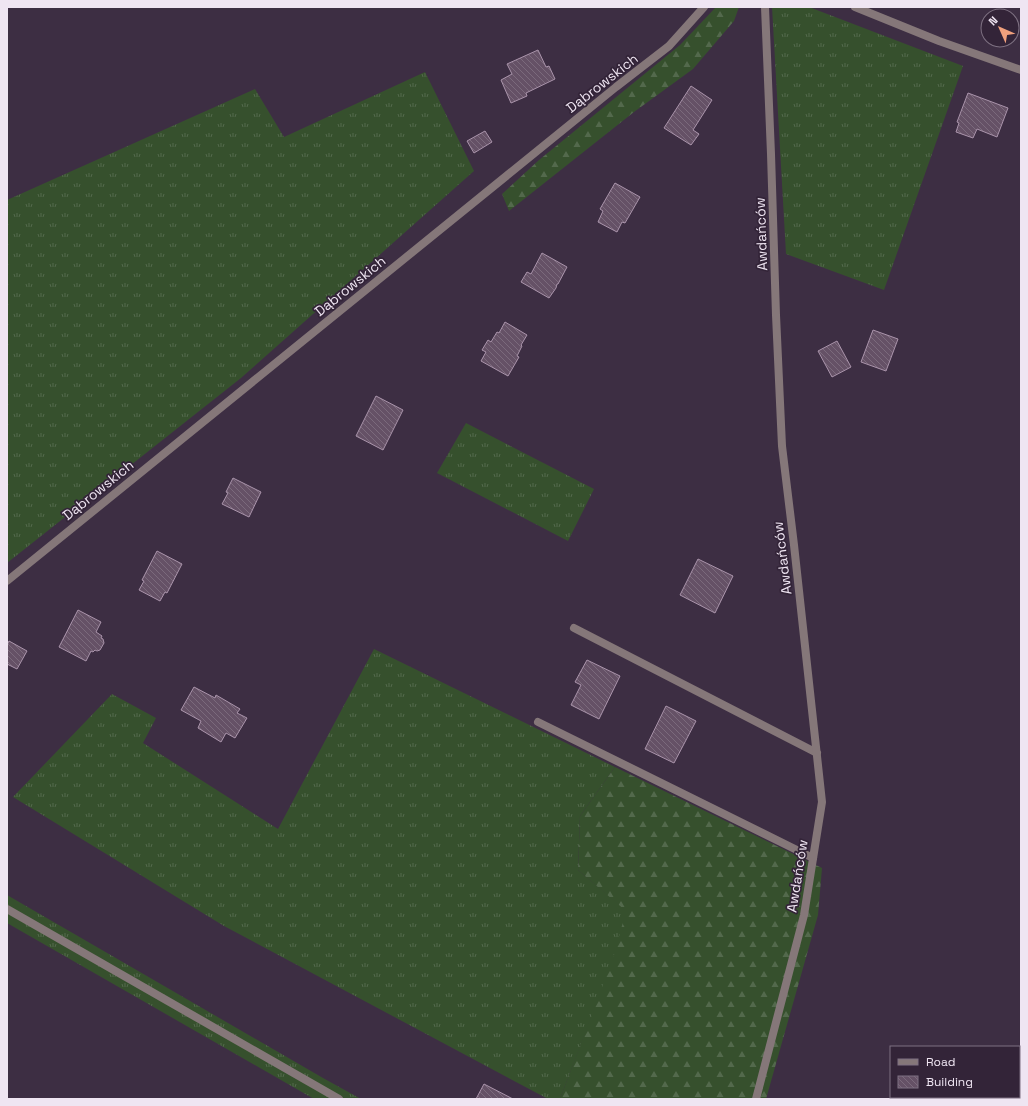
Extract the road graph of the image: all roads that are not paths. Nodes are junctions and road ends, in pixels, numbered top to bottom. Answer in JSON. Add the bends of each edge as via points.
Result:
{"nodes":[{"id":1,"x":704,"y":7,"type":"edge"},
{"id":2,"x":765,"y":7,"type":"edge"},
{"id":3,"x":855,"y":7,"type":"edge"},
{"id":4,"x":1021,"y":70,"type":"edge"},
{"id":5,"x":7,"y":581,"type":"edge"},
{"id":6,"x":574,"y":628,"type":"dead end"},
{"id":7,"x":538,"y":722,"type":"dead end"},
{"id":8,"x":817,"y":753,"type":"junction"},
{"id":9,"x":814,"y":858,"type":"junction"},
{"id":10,"x":7,"y":909,"type":"edge"},
{"id":11,"x":339,"y":1099,"type":"edge"},
{"id":12,"x":756,"y":1099,"type":"edge"}],
"edges":[{"from":1,"to":5,"type":"street","name":"Dąbrowskich","via":[[669,46]]},
{"from":2,"to":8,"type":"street","name":"Awdańców","via":[[782,446]]},
{"from":3,"to":4,"type":"street"},
{"from":6,"to":8,"type":"street"},
{"from":7,"to":9,"type":"street"},
{"from":8,"to":9,"type":"street","name":"Awdańców","via":[[822,802]]},
{"from":9,"to":12,"type":"street","name":"Awdańców","via":[[804,915]]},
{"from":10,"to":11,"type":"street"}]}
